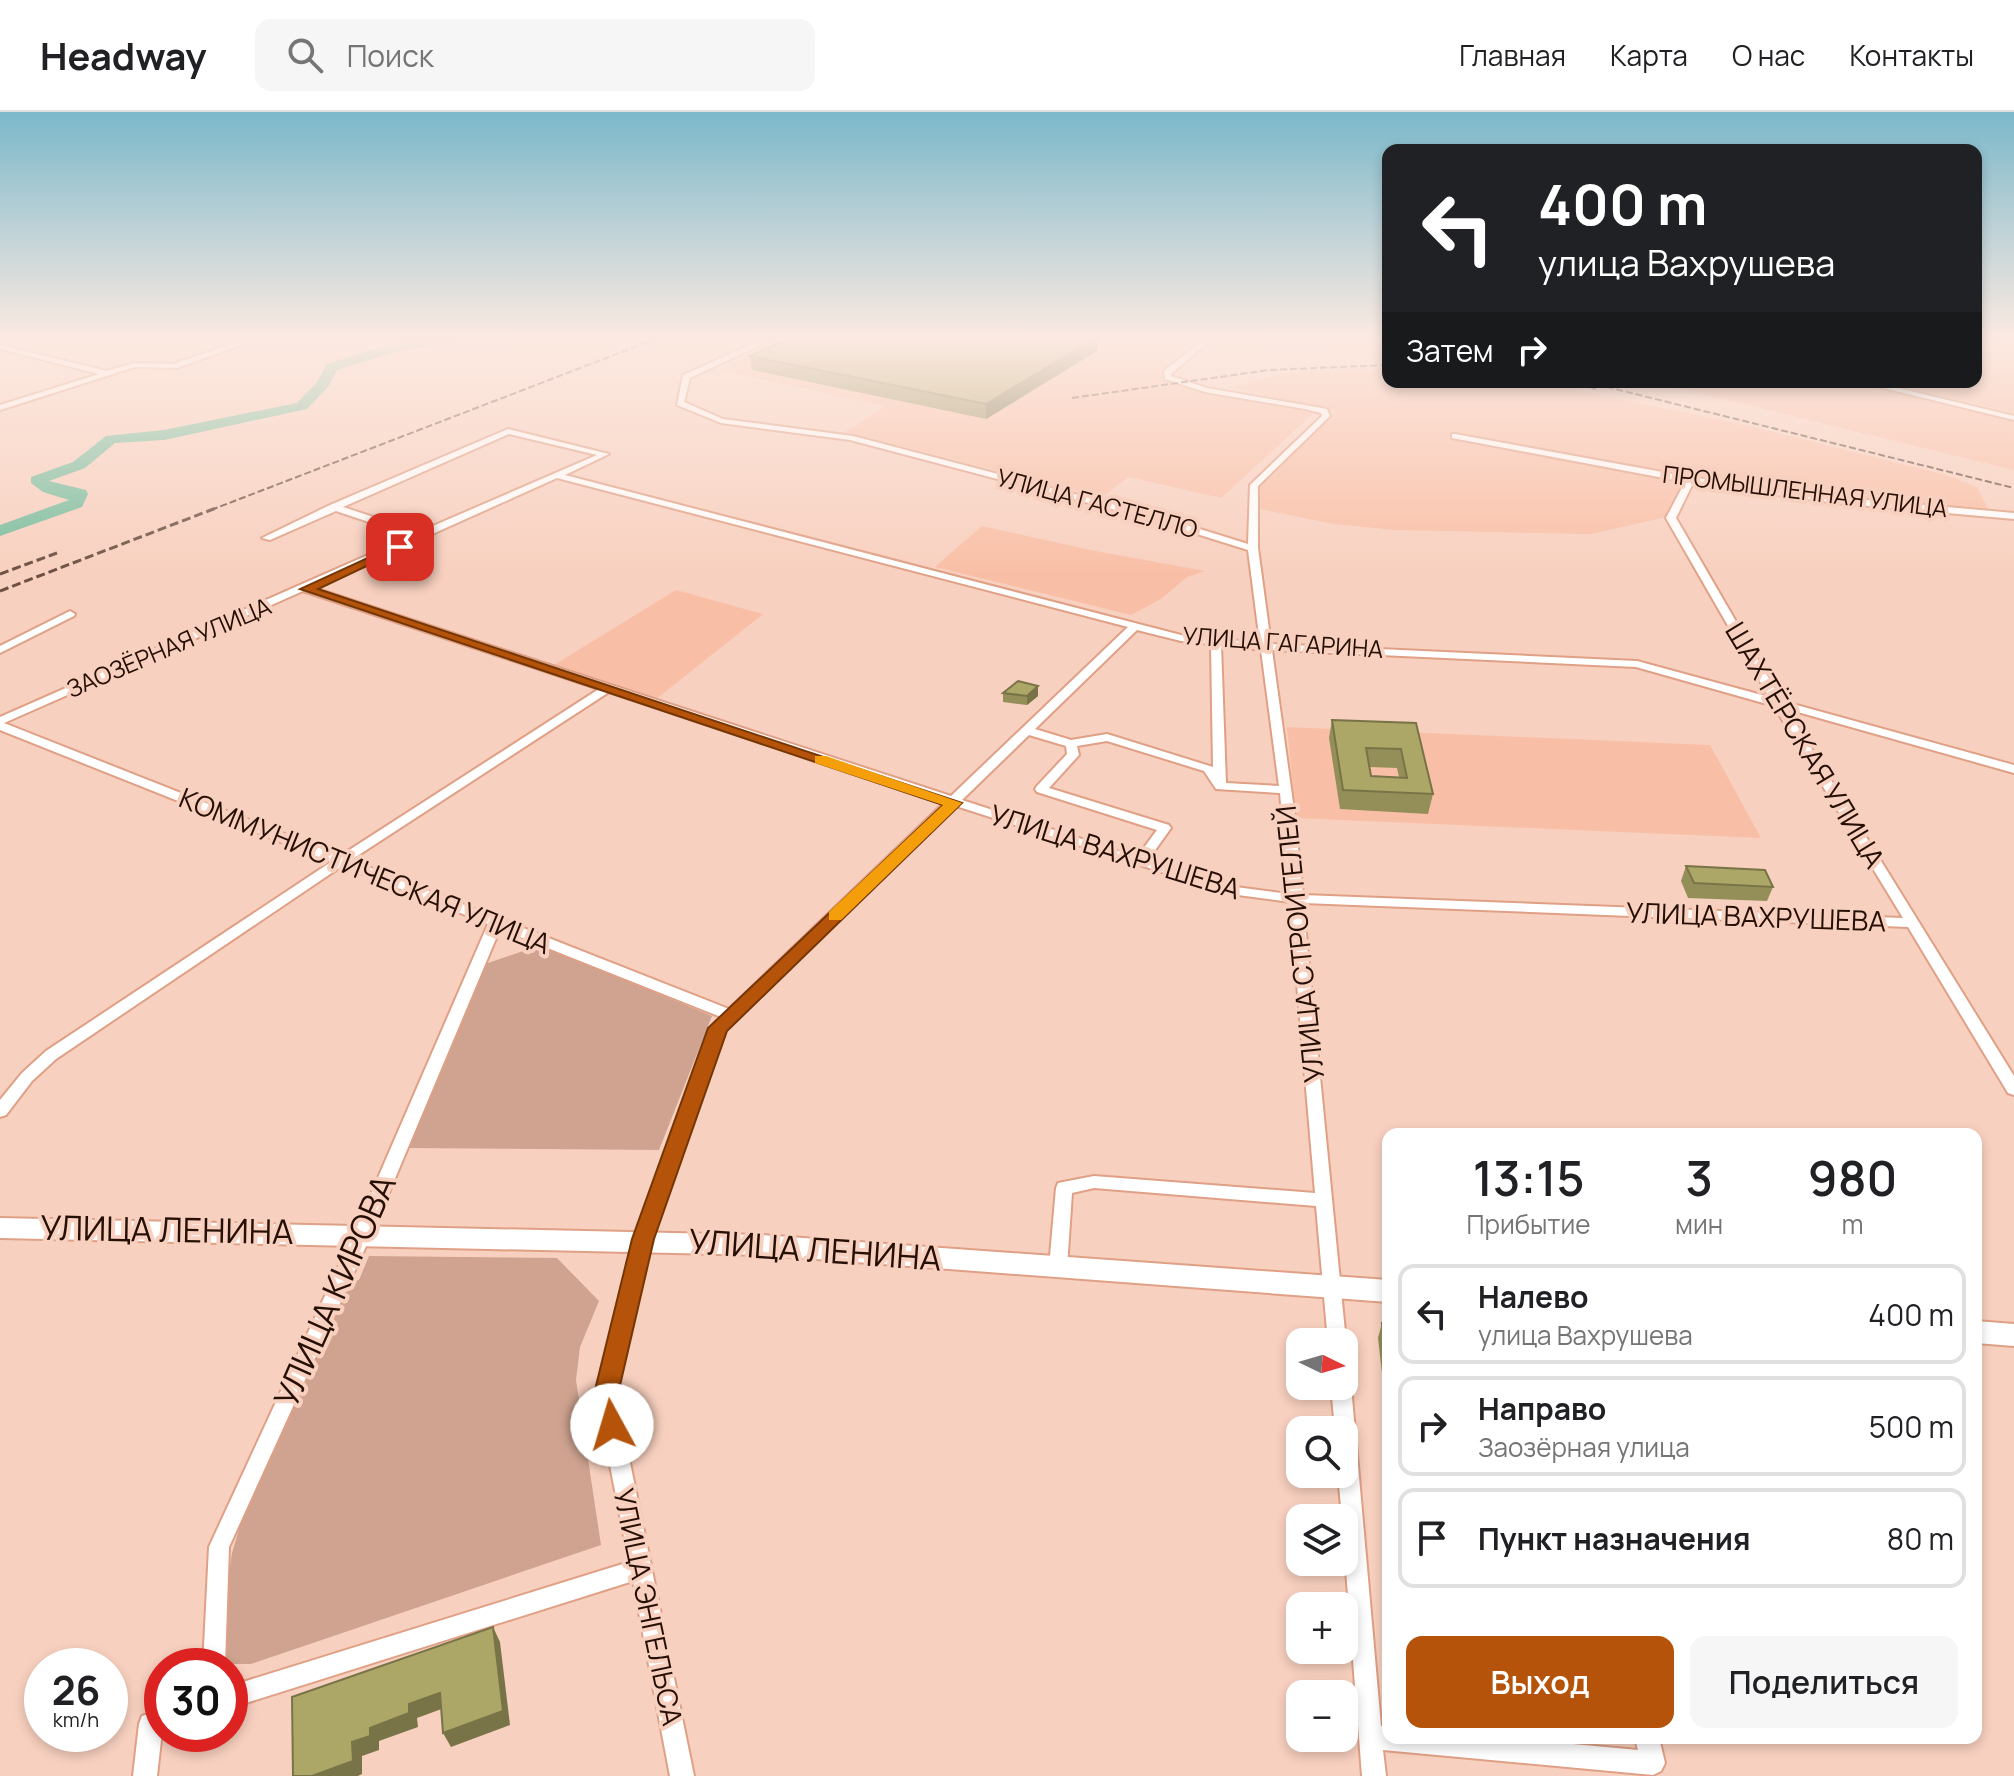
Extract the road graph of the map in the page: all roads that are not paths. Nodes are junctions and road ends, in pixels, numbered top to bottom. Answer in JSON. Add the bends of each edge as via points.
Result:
{"nodes":[{"id":1,"x":713,"y":418,"type":"edge"},
{"id":2,"x":1324,"y":418,"type":"edge"},
{"id":3,"x":1455,"y":436,"type":"dead end"},
{"id":4,"x":558,"y":476,"type":"junction"},
{"id":5,"x":1690,"y":480,"type":"junction"},
{"id":6,"x":333,"y":507,"type":"junction"},
{"id":7,"x":2014,"y":516,"type":"edge"},
{"id":8,"x":424,"y":537,"type":"junction"},
{"id":9,"x":267,"y":538,"type":"dead end"},
{"id":10,"x":1253,"y":548,"type":"junction"},
{"id":11,"x":306,"y":589,"type":"junction"},
{"id":12,"x":70,"y":614,"type":"dead end"},
{"id":13,"x":1136,"y":625,"type":"junction"},
{"id":14,"x":1216,"y":643,"type":"junction"},
{"id":15,"x":1266,"y":647,"type":"junction"},
{"id":16,"x":0,"y":650,"type":"edge"},
{"id":17,"x":606,"y":689,"type":"junction"},
{"id":18,"x":1777,"y":702,"type":"junction"},
{"id":19,"x":0,"y":723,"type":"edge"},
{"id":20,"x":1028,"y":731,"type":"junction"},
{"id":21,"x":1071,"y":744,"type":"junction"},
{"id":22,"x":2014,"y":769,"type":"edge"},
{"id":23,"x":1220,"y":786,"type":"junction"},
{"id":24,"x":1285,"y":790,"type":"junction"},
{"id":25,"x":954,"y":803,"type":"junction"},
{"id":26,"x":342,"y":860,"type":"junction"},
{"id":27,"x":1140,"y":862,"type":"junction"},
{"id":28,"x":1296,"y":899,"type":"junction"},
{"id":29,"x":495,"y":923,"type":"junction"},
{"id":30,"x":1911,"y":923,"type":"junction"},
{"id":31,"x":731,"y":1015,"type":"junction"},
{"id":32,"x":2014,"y":1089,"type":"edge"},
{"id":33,"x":0,"y":1111,"type":"edge"},
{"id":34,"x":1325,"y":1200,"type":"junction"},
{"id":35,"x":0,"y":1228,"type":"edge"},
{"id":36,"x":363,"y":1233,"type":"junction"},
{"id":37,"x":643,"y":1239,"type":"junction"},
{"id":38,"x":1058,"y":1267,"type":"junction"},
{"id":39,"x":1333,"y":1287,"type":"junction"},
{"id":40,"x":1382,"y":1291,"type":"edge"},
{"id":41,"x":1336,"y":1328,"type":"edge"},
{"id":42,"x":1982,"y":1332,"type":"edge"},
{"id":43,"x":2014,"y":1335,"type":"edge"},
{"id":44,"x":1342,"y":1400,"type":"edge"},
{"id":45,"x":642,"y":1568,"type":"junction"},
{"id":46,"x":215,"y":1648,"type":"edge"},
{"id":47,"x":248,"y":1691,"type":"edge"},
{"id":48,"x":1371,"y":1737,"type":"junction"},
{"id":49,"x":1382,"y":1738,"type":"edge"},
{"id":50,"x":1509,"y":1744,"type":"edge"},
{"id":51,"x":1648,"y":1744,"type":"edge"},
{"id":52,"x":1568,"y":1747,"type":"edge"},
{"id":53,"x":150,"y":1752,"type":"edge"},
{"id":54,"x":145,"y":1776,"type":"edge"},
{"id":55,"x":682,"y":1776,"type":"edge"},
{"id":56,"x":1374,"y":1776,"type":"edge"}],
"edges":[{"from":1,"to":10,"type":"street","name":"УЛИЦА ГАСТЕЛЛО","via":[[850,438]]},
{"from":2,"to":10,"type":"street","name":"УЛИЦА СТРОИТЕЛЕЙ","via":[[1254,485]]},
{"from":3,"to":5,"type":"street","name":"ПРОМЫШЛЕННАЯ УЛИЦА"},
{"from":4,"to":6,"type":"street","name":"ЗАОЗЁРНАЯ УЛИЦА","via":[[605,454],[508,431]]},
{"from":4,"to":8,"type":"street","name":"ЗАОЗЁРНАЯ УЛИЦА"},
{"from":4,"to":13,"type":"street","name":"УЛИЦА ГАГАРИНА"},
{"from":5,"to":7,"type":"street","name":"ПРОМЫШЛЕННАЯ УЛИЦА"},
{"from":5,"to":18,"type":"street","name":"ШАХТЁРСКАЯ УЛИЦА","via":[[1671,518]]},
{"from":6,"to":8,"type":"street"},
{"from":6,"to":9,"type":"street"},
{"from":8,"to":11,"type":"street","name":"ЗАОЗЁРНАЯ УЛИЦА"},
{"from":10,"to":15,"type":"street","name":"УЛИЦА СТРОИТЕЛЕЙ"},
{"from":11,"to":17,"type":"street","name":"УЛИЦА ВАХРУШЕВА"},
{"from":11,"to":19,"type":"street","name":"ЗАОЗЁРНАЯ УЛИЦА"},
{"from":12,"to":16,"type":"street"},
{"from":13,"to":14,"type":"street","name":"УЛИЦА ГАГАРИНА"},
{"from":13,"to":20,"type":"street","name":"УЛИЦА ЭНГЕЛЬСА"},
{"from":14,"to":15,"type":"street","name":"УЛИЦА ГАГАРИНА"},
{"from":14,"to":23,"type":"street"},
{"from":15,"to":18,"type":"street","name":"УЛИЦА ГАГАРИНА","via":[[1637,664]]},
{"from":15,"to":24,"type":"street","name":"УЛИЦА СТРОИТЕЛЕЙ"},
{"from":17,"to":25,"type":"street","name":"УЛИЦА ВАХРУШЕВА"},
{"from":17,"to":26,"type":"street"},
{"from":18,"to":22,"type":"street","name":"УЛИЦА ГАГАРИНА"},
{"from":18,"to":30,"type":"street","name":"ШАХТЁРСКАЯ УЛИЦА"},
{"from":19,"to":26,"type":"street","name":"КОММУНИСТИЧЕСКАЯ УЛИЦА"},
{"from":20,"to":21,"type":"street"},
{"from":20,"to":25,"type":"street","name":"УЛИЦА ЭНГЕЛЬСА"},
{"from":21,"to":23,"type":"street","via":[[1107,737],[1208,768]]},
{"from":21,"to":27,"type":"street","via":[[1073,755],[1041,789],[1165,828]]},
{"from":23,"to":24,"type":"street"},
{"from":24,"to":28,"type":"street","name":"УЛИЦА СТРОИТЕЛЕЙ"},
{"from":25,"to":27,"type":"street","name":"УЛИЦА ВАХРУШЕВА"},
{"from":25,"to":31,"type":"street","name":"УЛИЦА ЭНГЕЛЬСА"},
{"from":26,"to":29,"type":"street","name":"КОММУНИСТИЧЕСКАЯ УЛИЦА"},
{"from":26,"to":33,"type":"street","via":[[51,1055]]},
{"from":27,"to":28,"type":"street","name":"УЛИЦА ВАХРУШЕВА","via":[[1235,891]]},
{"from":28,"to":30,"type":"street","name":"УЛИЦА ВАХРУШЕВА"},
{"from":28,"to":34,"type":"street","name":"УЛИЦА СТРОИТЕЛЕЙ"},
{"from":29,"to":31,"type":"street","name":"КОММУНИСТИЧЕСКАЯ УЛИЦА"},
{"from":29,"to":36,"type":"street","name":"УЛИЦА КИРОВА"},
{"from":30,"to":32,"type":"street","name":"ШАХТЁРСКАЯ УЛИЦА"},
{"from":31,"to":37,"type":"street","name":"УЛИЦА ЭНГЕЛЬСА","via":[[718,1028]]},
{"from":34,"to":38,"type":"street","via":[[1094,1182],[1064,1188]]},
{"from":34,"to":39,"type":"street","name":"УЛИЦА СТРОИТЕЛЕЙ"},
{"from":35,"to":36,"type":"main road","name":"УЛИЦА ЛЕНИНА"},
{"from":36,"to":37,"type":"main road","name":"УЛИЦА ЛЕНИНА"},
{"from":36,"to":46,"type":"street","name":"УЛИЦА КИРОВА","via":[[219,1547]]},
{"from":37,"to":38,"type":"main road","name":"УЛИЦА ЛЕНИНА"},
{"from":37,"to":45,"type":"street","name":"УЛИЦА ЭНГЕЛЬСА","via":[[606,1394]]},
{"from":38,"to":39,"type":"main road","name":"УЛИЦА ЛЕНИНА"},
{"from":39,"to":40,"type":"main road","name":"УЛИЦА ЛЕНИНА"},
{"from":39,"to":41,"type":"street","name":"УЛИЦА СТРОИТЕЛЕЙ"},
{"from":42,"to":43,"type":"main road"},
{"from":44,"to":48,"type":"street"},
{"from":45,"to":47,"type":"street"},
{"from":45,"to":55,"type":"street","name":"УЛИЦА ЭНГЕЛЬСА"},
{"from":48,"to":49,"type":"street"},
{"from":48,"to":56,"type":"street"},
{"from":50,"to":52,"type":"street"},
{"from":51,"to":52,"type":"street","via":[[1653,1763]]},
{"from":53,"to":54,"type":"street"}]}
